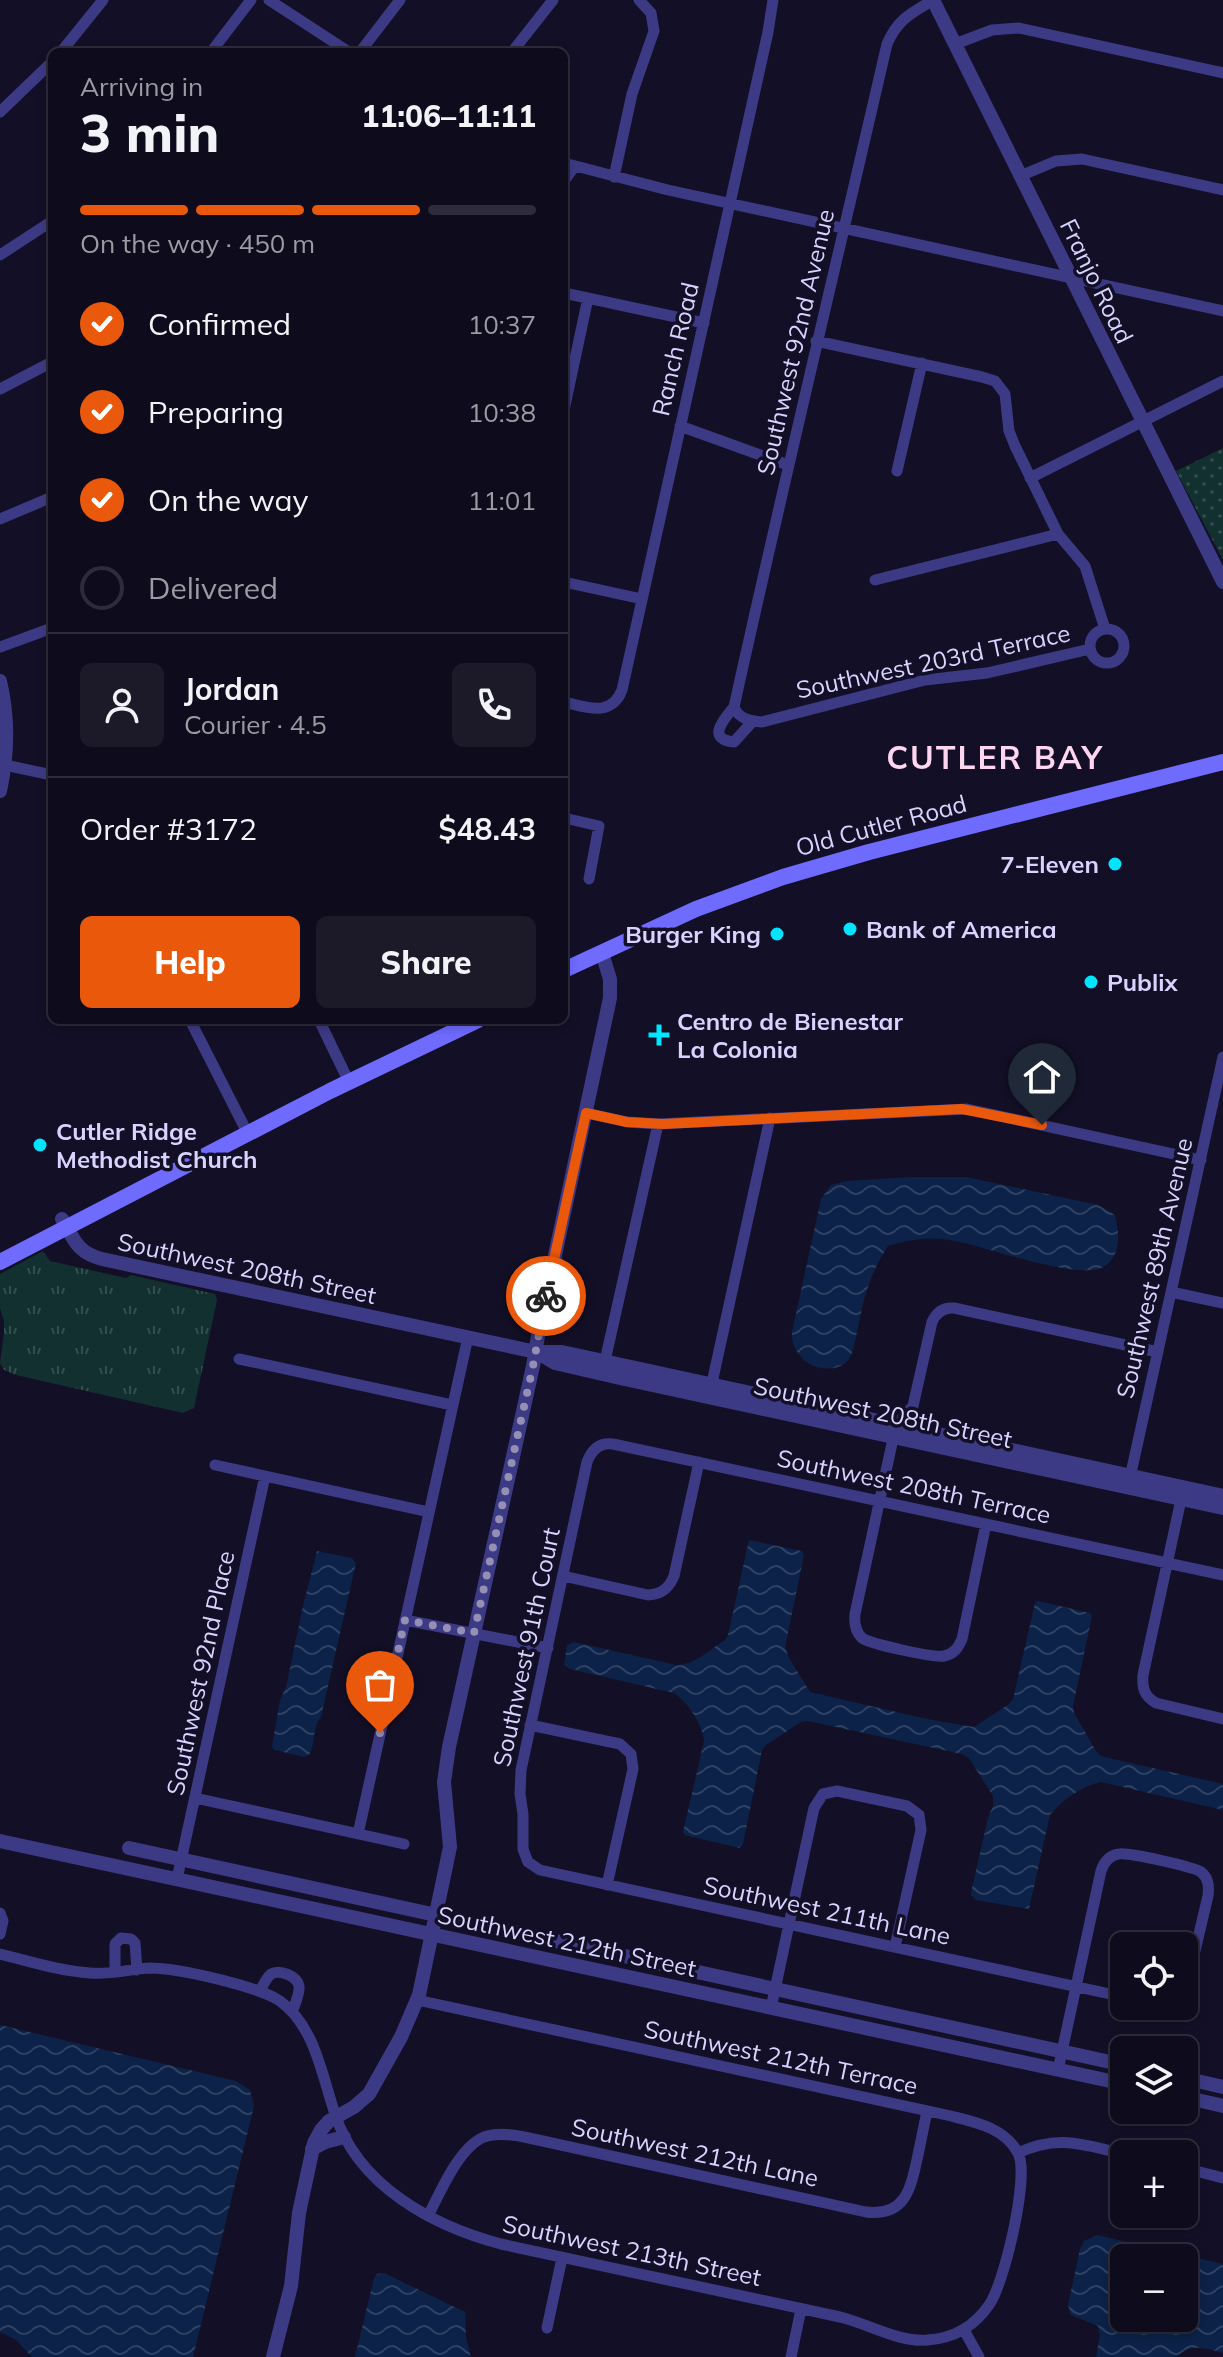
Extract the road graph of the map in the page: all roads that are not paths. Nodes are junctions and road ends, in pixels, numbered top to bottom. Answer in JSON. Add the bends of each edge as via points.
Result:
{"nodes":[{"id":1,"x":103,"y":0,"type":"edge"},
{"id":2,"x":251,"y":0,"type":"edge"},
{"id":3,"x":269,"y":0,"type":"edge"},
{"id":4,"x":400,"y":0,"type":"edge"},
{"id":5,"x":553,"y":0,"type":"edge"},
{"id":6,"x":639,"y":0,"type":"edge"},
{"id":7,"x":773,"y":0,"type":"edge"},
{"id":8,"x":933,"y":0,"type":"edge"},
{"id":9,"x":955,"y":44,"type":"junction"},
{"id":10,"x":64,"y":48,"type":"edge"},
{"id":11,"x":214,"y":48,"type":"edge"},
{"id":12,"x":343,"y":48,"type":"edge"},
{"id":13,"x":363,"y":48,"type":"edge"},
{"id":14,"x":515,"y":48,"type":"edge"},
{"id":15,"x":48,"y":66,"type":"edge"},
{"id":16,"x":1223,"y":73,"type":"edge"},
{"id":17,"x":0,"y":112,"type":"edge"},
{"id":18,"x":569,"y":165,"type":"edge"},
{"id":19,"x":1020,"y":176,"type":"junction"},
{"id":20,"x":614,"y":177,"type":"junction"},
{"id":21,"x":1223,"y":190,"type":"edge"},
{"id":22,"x":729,"y":203,"type":"junction"},
{"id":23,"x":48,"y":224,"type":"edge"},
{"id":24,"x":845,"y":228,"type":"junction"},
{"id":25,"x":0,"y":255,"type":"edge"},
{"id":26,"x":1071,"y":278,"type":"junction"},
{"id":27,"x":568,"y":294,"type":"edge"},
{"id":28,"x":588,"y":298,"type":"junction"},
{"id":29,"x":1223,"y":311,"type":"edge"},
{"id":30,"x":704,"y":323,"type":"junction"},
{"id":31,"x":816,"y":341,"type":"junction"},
{"id":32,"x":922,"y":363,"type":"junction"},
{"id":33,"x":48,"y":364,"type":"edge"},
{"id":34,"x":1223,"y":381,"type":"edge"},
{"id":35,"x":0,"y":389,"type":"edge"},
{"id":36,"x":568,"y":391,"type":"edge"},
{"id":37,"x":1142,"y":421,"type":"junction"},
{"id":38,"x":680,"y":426,"type":"junction"},
{"id":39,"x":788,"y":465,"type":"junction"},
{"id":40,"x":897,"y":471,"type":"dead end"},
{"id":41,"x":1030,"y":478,"type":"junction"},
{"id":42,"x":48,"y":499,"type":"edge"},
{"id":43,"x":0,"y":519,"type":"edge"},
{"id":44,"x":1058,"y":534,"type":"junction"},
{"id":45,"x":875,"y":580,"type":"dead end"},
{"id":46,"x":1223,"y":582,"type":"edge"},
{"id":47,"x":568,"y":583,"type":"edge"},
{"id":48,"x":642,"y":599,"type":"junction"},
{"id":49,"x":48,"y":629,"type":"edge"},
{"id":50,"x":1105,"y":629,"type":"junction"},
{"id":51,"x":0,"y":647,"type":"edge"},
{"id":52,"x":1090,"y":649,"type":"junction"},
{"id":53,"x":0,"y":681,"type":"edge"},
{"id":54,"x":568,"y":703,"type":"edge"},
{"id":55,"x":737,"y":710,"type":"junction"},
{"id":56,"x":753,"y":721,"type":"junction"},
{"id":57,"x":1223,"y":762,"type":"edge"},
{"id":58,"x":5,"y":765,"type":"junction"},
{"id":59,"x":1223,"y":771,"type":"edge"},
{"id":60,"x":48,"y":774,"type":"edge"},
{"id":61,"x":1176,"y":779,"type":"junction"},
{"id":62,"x":0,"y":791,"type":"edge"},
{"id":63,"x":568,"y":819,"type":"edge"},
{"id":64,"x":993,"y":825,"type":"junction"},
{"id":65,"x":891,"y":846,"type":"junction"},
{"id":66,"x":878,"y":860,"type":"junction"},
{"id":67,"x":589,"y":879,"type":"dead end"},
{"id":68,"x":784,"y":882,"type":"junction"},
{"id":69,"x":604,"y":956,"type":"junction"},
{"id":70,"x":568,"y":969,"type":"edge"},
{"id":71,"x":568,"y":977,"type":"edge"},
{"id":72,"x":192,"y":1024,"type":"edge"},
{"id":73,"x":321,"y":1024,"type":"edge"},
{"id":74,"x":452,"y":1024,"type":"edge"},
{"id":75,"x":1223,"y":1057,"type":"edge"},
{"id":76,"x":348,"y":1079,"type":"junction"},
{"id":77,"x":586,"y":1113,"type":"junction"},
{"id":78,"x":770,"y":1118,"type":"junction"},
{"id":79,"x":658,"y":1124,"type":"junction"},
{"id":80,"x":246,"y":1132,"type":"junction"},
{"id":81,"x":1201,"y":1160,"type":"junction"},
{"id":82,"x":64,"y":1223,"type":"junction"},
{"id":83,"x":0,"y":1251,"type":"edge"},
{"id":84,"x":0,"y":1262,"type":"edge"},
{"id":85,"x":1171,"y":1292,"type":"junction"},
{"id":86,"x":1223,"y":1303,"type":"edge"},
{"id":87,"x":468,"y":1337,"type":"junction"},
{"id":88,"x":536,"y":1352,"type":"junction"},
{"id":89,"x":1158,"y":1352,"type":"junction"},
{"id":90,"x":239,"y":1359,"type":"dead end"},
{"id":91,"x":605,"y":1361,"type":"junction"},
{"id":92,"x":710,"y":1391,"type":"junction"},
{"id":93,"x":452,"y":1405,"type":"junction"},
{"id":94,"x":913,"y":1406,"type":"junction"},
{"id":95,"x":921,"y":1430,"type":"junction"},
{"id":96,"x":895,"y":1431,"type":"junction"},
{"id":97,"x":596,"y":1448,"type":"joint"},
{"id":98,"x":699,"y":1462,"type":"junction"},
{"id":99,"x":215,"y":1465,"type":"dead end"},
{"id":100,"x":265,"y":1476,"type":"junction"},
{"id":101,"x":1129,"y":1482,"type":"junction"},
{"id":102,"x":1183,"y":1493,"type":"junction"},
{"id":103,"x":1223,"y":1496,"type":"edge"},
{"id":104,"x":880,"y":1501,"type":"junction"},
{"id":105,"x":1223,"y":1508,"type":"edge"},
{"id":106,"x":429,"y":1512,"type":"junction"},
{"id":107,"x":986,"y":1524,"type":"junction"},
{"id":108,"x":1168,"y":1564,"type":"junction"},
{"id":109,"x":1223,"y":1575,"type":"edge"},
{"id":110,"x":563,"y":1576,"type":"junction"},
{"id":111,"x":405,"y":1620,"type":"junction"},
{"id":112,"x":474,"y":1633,"type":"junction"},
{"id":113,"x":548,"y":1648,"type":"junction"},
{"id":114,"x":1223,"y":1719,"type":"edge"},
{"id":115,"x":530,"y":1725,"type":"junction"},
{"id":116,"x":195,"y":1798,"type":"junction"},
{"id":117,"x":358,"y":1834,"type":"junction"},
{"id":118,"x":0,"y":1841,"type":"edge"},
{"id":119,"x":404,"y":1844,"type":"dead end"},
{"id":120,"x":129,"y":1848,"type":"dead end"},
{"id":121,"x":526,"y":1858,"type":"joint"},
{"id":122,"x":181,"y":1860,"type":"junction"},
{"id":123,"x":177,"y":1879,"type":"junction"},
{"id":124,"x":607,"y":1885,"type":"junction"},
{"id":125,"x":0,"y":1913,"type":"edge"},
{"id":126,"x":437,"y":1916,"type":"junction"},
{"id":127,"x":789,"y":1924,"type":"junction"},
{"id":128,"x":0,"y":1934,"type":"edge"},
{"id":129,"x":433,"y":1934,"type":"junction"},
{"id":130,"x":1198,"y":1938,"type":"edge"},
{"id":131,"x":895,"y":1947,"type":"junction"},
{"id":132,"x":0,"y":1954,"type":"edge"},
{"id":133,"x":137,"y":1970,"type":"junction"},
{"id":134,"x":115,"y":1972,"type":"junction"},
{"id":135,"x":1076,"y":1987,"type":"junction"},
{"id":136,"x":775,"y":1990,"type":"junction"},
{"id":137,"x":260,"y":1991,"type":"junction"},
{"id":138,"x":1110,"y":1994,"type":"edge"},
{"id":139,"x":417,"y":2000,"type":"junction"},
{"id":140,"x":771,"y":2008,"type":"junction"},
{"id":141,"x":292,"y":2012,"type":"junction"},
{"id":142,"x":1062,"y":2052,"type":"junction"},
{"id":143,"x":1110,"y":2062,"type":"edge"},
{"id":144,"x":1058,"y":2070,"type":"junction"},
{"id":145,"x":1110,"y":2081,"type":"edge"},
{"id":146,"x":1198,"y":2081,"type":"edge"},
{"id":147,"x":1223,"y":2087,"type":"edge"},
{"id":148,"x":1198,"y":2100,"type":"edge"},
{"id":149,"x":1223,"y":2106,"type":"edge"},
{"id":150,"x":927,"y":2111,"type":"junction"},
{"id":151,"x":335,"y":2116,"type":"junction"},
{"id":152,"x":344,"y":2137,"type":"junction"},
{"id":153,"x":312,"y":2149,"type":"junction"},
{"id":154,"x":1110,"y":2151,"type":"edge"},
{"id":155,"x":1018,"y":2153,"type":"junction"},
{"id":156,"x":1198,"y":2172,"type":"edge"},
{"id":157,"x":1223,"y":2178,"type":"edge"},
{"id":158,"x":428,"y":2216,"type":"junction"},
{"id":159,"x":562,"y":2258,"type":"junction"},
{"id":160,"x":801,"y":2309,"type":"junction"},
{"id":161,"x":547,"y":2328,"type":"dead end"},
{"id":162,"x":964,"y":2330,"type":"junction"},
{"id":163,"x":273,"y":2357,"type":"edge"},
{"id":164,"x":791,"y":2357,"type":"edge"},
{"id":165,"x":979,"y":2357,"type":"edge"}],
"edges":[{"from":1,"to":10,"type":"street"},
{"from":2,"to":11,"type":"street"},
{"from":3,"to":12,"type":"street"},
{"from":4,"to":13,"type":"street"},
{"from":5,"to":14,"type":"street"},
{"from":6,"to":20,"type":"street","via":[[651,13],[654,31],[632,94]]},
{"from":7,"to":22,"type":"street","name":"Ranch Road"},
{"from":8,"to":9,"type":"street","name":"Franjo Road"},
{"from":8,"to":24,"type":"street","name":"Southwest 92nd Avenue","via":[[901,19],[887,44]]},
{"from":9,"to":16,"type":"street","via":[[992,30],[1019,28]]},
{"from":9,"to":19,"type":"street","name":"Franjo Road"},
{"from":15,"to":17,"type":"street"},
{"from":18,"to":20,"type":"street"},
{"from":19,"to":21,"type":"street","via":[[1056,161],[1082,159]]},
{"from":19,"to":26,"type":"street","name":"Franjo Road"},
{"from":20,"to":22,"type":"street"},
{"from":22,"to":24,"type":"street"},
{"from":22,"to":30,"type":"street","name":"Ranch Road"},
{"from":23,"to":25,"type":"street"},
{"from":24,"to":26,"type":"street"},
{"from":24,"to":31,"type":"street","name":"Southwest 92nd Avenue"},
{"from":26,"to":29,"type":"street"},
{"from":26,"to":37,"type":"street","name":"Franjo Road"},
{"from":27,"to":28,"type":"street"},
{"from":28,"to":30,"type":"street"},
{"from":28,"to":36,"type":"street"},
{"from":30,"to":38,"type":"street","name":"Ranch Road"},
{"from":31,"to":32,"type":"street"},
{"from":31,"to":39,"type":"street","name":"Southwest 92nd Avenue"},
{"from":32,"to":40,"type":"street"},
{"from":32,"to":41,"type":"street","via":[[995,381],[1005,394],[1012,439]]},
{"from":33,"to":35,"type":"street"},
{"from":34,"to":37,"type":"street"},
{"from":37,"to":41,"type":"street"},
{"from":37,"to":46,"type":"street","name":"Franjo Road"},
{"from":38,"to":39,"type":"street"},
{"from":38,"to":48,"type":"street","name":"Ranch Road"},
{"from":39,"to":55,"type":"street","name":"Southwest 92nd Avenue"},
{"from":41,"to":44,"type":"street"},
{"from":42,"to":43,"type":"street"},
{"from":44,"to":45,"type":"street"},
{"from":44,"to":50,"type":"street","via":[[1085,566]]},
{"from":47,"to":48,"type":"street"},
{"from":48,"to":54,"type":"street","name":"Ranch Road","via":[[622,690],[613,705],[597,709]]},
{"from":49,"to":51,"type":"street"},
{"from":50,"to":52,"type":"street","via":[[1095,634]]},
{"from":50,"to":52,"type":"street","via":[[1123,639],[1121,656],[1101,662]]},
{"from":52,"to":56,"type":"street","name":"Southwest 203rd Terrace","via":[[987,673],[925,680]]},
{"from":53,"to":58,"type":"street"},
{"from":55,"to":56,"type":"street"},
{"from":55,"to":56,"type":"street","name":"Southwest 92nd Avenue","via":[[721,723],[721,737],[734,742]]},
{"from":57,"to":61,"type":"main road","name":"Old Cutler Road"},
{"from":58,"to":60,"type":"street"},
{"from":58,"to":62,"type":"street"},
{"from":59,"to":61,"type":"main road","name":"Old Cutler Road"},
{"from":61,"to":64,"type":"main road","name":"Old Cutler Road"},
{"from":63,"to":67,"type":"street","via":[[599,826]]},
{"from":64,"to":65,"type":"main road","name":"Old Cutler Road"},
{"from":64,"to":66,"type":"main road","name":"Old Cutler Road"},
{"from":65,"to":66,"type":"main road"},
{"from":65,"to":68,"type":"main road","name":"Old Cutler Road"},
{"from":66,"to":68,"type":"main road","name":"Old Cutler Road"},
{"from":68,"to":69,"type":"main road","name":"Old Cutler Road","via":[[696,909]]},
{"from":69,"to":70,"type":"main road","name":"Old Cutler Road"},
{"from":69,"to":71,"type":"main road","name":"Old Cutler Road"},
{"from":69,"to":77,"type":"street","via":[[611,991]]},
{"from":72,"to":80,"type":"street"},
{"from":73,"to":76,"type":"street"},
{"from":74,"to":76,"type":"main road"},
{"from":75,"to":81,"type":"street","name":"Southwest 89th Avenue"},
{"from":76,"to":80,"type":"main road"},
{"from":77,"to":79,"type":"street"},
{"from":77,"to":88,"type":"street"},
{"from":78,"to":79,"type":"street"},
{"from":78,"to":81,"type":"street","via":[[967,1109]]},
{"from":78,"to":92,"type":"street"},
{"from":79,"to":91,"type":"street"},
{"from":80,"to":82,"type":"main road"},
{"from":81,"to":85,"type":"street","name":"Southwest 89th Avenue"},
{"from":82,"to":83,"type":"main road"},
{"from":82,"to":84,"type":"main road"},
{"from":82,"to":87,"type":"street","name":"Southwest 208th Street","via":[[81,1251],[94,1257]]},
{"from":85,"to":86,"type":"street"},
{"from":85,"to":89,"type":"street","name":"Southwest 89th Avenue"},
{"from":87,"to":88,"type":"street","name":"Southwest 208th Street"},
{"from":87,"to":93,"type":"street"},
{"from":88,"to":91,"type":"street","name":"Southwest 208th Street"},
{"from":88,"to":92,"type":"street","name":"Southwest 208th Street","via":[[555,1363]]},
{"from":88,"to":112,"type":"street"},
{"from":89,"to":94,"type":"street","via":[[946,1308],[932,1322]]},
{"from":89,"to":101,"type":"street","name":"Southwest 89th Avenue"},
{"from":90,"to":93,"type":"street"},
{"from":91,"to":92,"type":"street","name":"Southwest 208th Street"},
{"from":92,"to":96,"type":"street","name":"Southwest 208th Street"},
{"from":93,"to":106,"type":"street"},
{"from":94,"to":95,"type":"street"},
{"from":94,"to":96,"type":"street"},
{"from":95,"to":96,"type":"street","name":"Southwest 208th Street"},
{"from":95,"to":101,"type":"street","name":"Southwest 208th Street"},
{"from":96,"to":101,"type":"street","name":"Southwest 208th Street"},
{"from":96,"to":104,"type":"street"},
{"from":97,"to":98,"type":"street","name":"Southwest 208th Terrace","via":[[611,1443]]},
{"from":97,"to":110,"type":"street","name":"Southwest 91th Court","via":[[587,1462]]},
{"from":98,"to":104,"type":"street","name":"Southwest 208th Terrace"},
{"from":98,"to":110,"type":"street","via":[[667,1588],[648,1595]]},
{"from":99,"to":100,"type":"street"},
{"from":100,"to":106,"type":"street"},
{"from":100,"to":116,"type":"street","name":"Southwest 92nd Place"},
{"from":101,"to":102,"type":"street","name":"Southwest 208th Street"},
{"from":102,"to":103,"type":"street","name":"Southwest 208th Street"},
{"from":102,"to":105,"type":"street","name":"Southwest 208th Street"},
{"from":102,"to":108,"type":"street"},
{"from":104,"to":107,"type":"street","name":"Southwest 208th Terrace"},
{"from":104,"to":107,"type":"street","via":[[855,1618],[860,1635],[873,1643],[931,1655],[953,1653],[962,1639]]},
{"from":106,"to":111,"type":"street"},
{"from":107,"to":108,"type":"street","name":"Southwest 208th Terrace"},
{"from":108,"to":109,"type":"street","name":"Southwest 208th Terrace"},
{"from":108,"to":114,"type":"street","via":[[1143,1688],[1159,1704]]},
{"from":110,"to":113,"type":"street","name":"Southwest 91th Court"},
{"from":111,"to":112,"type":"street"},
{"from":111,"to":117,"type":"street"},
{"from":112,"to":113,"type":"street"},
{"from":112,"to":126,"type":"street","via":[[445,1768],[450,1840]]},
{"from":113,"to":115,"type":"street","name":"Southwest 91th Court"},
{"from":115,"to":121,"type":"street","name":"Southwest 91th Court","via":[[520,1787]]},
{"from":115,"to":124,"type":"street","via":[[620,1744],[631,1754],[633,1769]]},
{"from":116,"to":117,"type":"street"},
{"from":116,"to":122,"type":"street","name":"Southwest 92nd Place"},
{"from":117,"to":119,"type":"street"},
{"from":118,"to":123,"type":"street","name":"Southwest 212th Street"},
{"from":120,"to":122,"type":"street","name":"Southwest 212th Street"},
{"from":121,"to":124,"type":"street","name":"Southwest 211th Lane","via":[[540,1870]]},
{"from":122,"to":123,"type":"street","name":"Southwest 92nd Place"},
{"from":122,"to":126,"type":"street","name":"Southwest 212th Street"},
{"from":123,"to":129,"type":"street","name":"Southwest 212th Street"},
{"from":124,"to":127,"type":"street","name":"Southwest 211th Lane"},
{"from":125,"to":128,"type":"street"},
{"from":126,"to":129,"type":"street"},
{"from":126,"to":136,"type":"street","name":"Southwest 212th Street"},
{"from":127,"to":131,"type":"street","name":"Southwest 211th Lane"},
{"from":127,"to":131,"type":"street","via":[[818,1799],[837,1791],[871,1798],[907,1806],[920,1820]]},
{"from":127,"to":136,"type":"street"},
{"from":129,"to":139,"type":"street"},
{"from":129,"to":140,"type":"street","name":"Southwest 212th Street"},
{"from":130,"to":135,"type":"street","via":[[1208,1896],[1205,1877],[1190,1867],[1117,1854],[1102,1868]]},
{"from":131,"to":135,"type":"street","name":"Southwest 211th Lane"},
{"from":132,"to":134,"type":"street","via":[[72,1971]]},
{"from":133,"to":134,"type":"street"},
{"from":133,"to":134,"type":"street","via":[[135,1943],[121,1938],[115,1944]]},
{"from":133,"to":137,"type":"street","via":[[174,1970]]},
{"from":135,"to":138,"type":"street","name":"Southwest 211th Lane"},
{"from":135,"to":142,"type":"street"},
{"from":136,"to":140,"type":"street"},
{"from":136,"to":142,"type":"street","name":"Southwest 212th Street"},
{"from":137,"to":141,"type":"street"},
{"from":137,"to":141,"type":"street","via":[[277,1972],[296,1979]]},
{"from":139,"to":150,"type":"street","name":"Southwest 212th Terrace"},
{"from":139,"to":151,"type":"street","via":[[369,2094]]},
{"from":140,"to":144,"type":"street","name":"Southwest 212th Street"},
{"from":141,"to":151,"type":"street","via":[[310,2039]]},
{"from":142,"to":143,"type":"street","name":"Southwest 212th Street"},
{"from":142,"to":144,"type":"street"},
{"from":144,"to":145,"type":"street","name":"Southwest 212th Street"},
{"from":146,"to":147,"type":"street"},
{"from":148,"to":149,"type":"street"},
{"from":150,"to":155,"type":"street","name":"Southwest 212th Terrace","via":[[985,2125]]},
{"from":150,"to":158,"type":"street","name":"Southwest 212th Lane","via":[[909,2190],[894,2208],[880,2213],[509,2135],[474,2143]]},
{"from":151,"to":152,"type":"street","name":"Southwest 213th Street"},
{"from":151,"to":153,"type":"street"},
{"from":152,"to":153,"type":"street"},
{"from":152,"to":158,"type":"street","name":"Southwest 213th Street","via":[[376,2180]]},
{"from":153,"to":163,"type":"street","via":[[291,2286]]},
{"from":154,"to":155,"type":"street","via":[[1057,2141]]},
{"from":155,"to":162,"type":"street","via":[[1021,2192],[999,2285],[987,2308]]},
{"from":156,"to":157,"type":"street"},
{"from":158,"to":159,"type":"street","name":"Southwest 213th Street","via":[[472,2236]]},
{"from":159,"to":160,"type":"street","name":"Southwest 213th Street"},
{"from":159,"to":161,"type":"street"},
{"from":160,"to":162,"type":"street","name":"Southwest 213th Street","via":[[915,2340],[945,2338]]},
{"from":160,"to":164,"type":"street"},
{"from":162,"to":165,"type":"street"}]}
